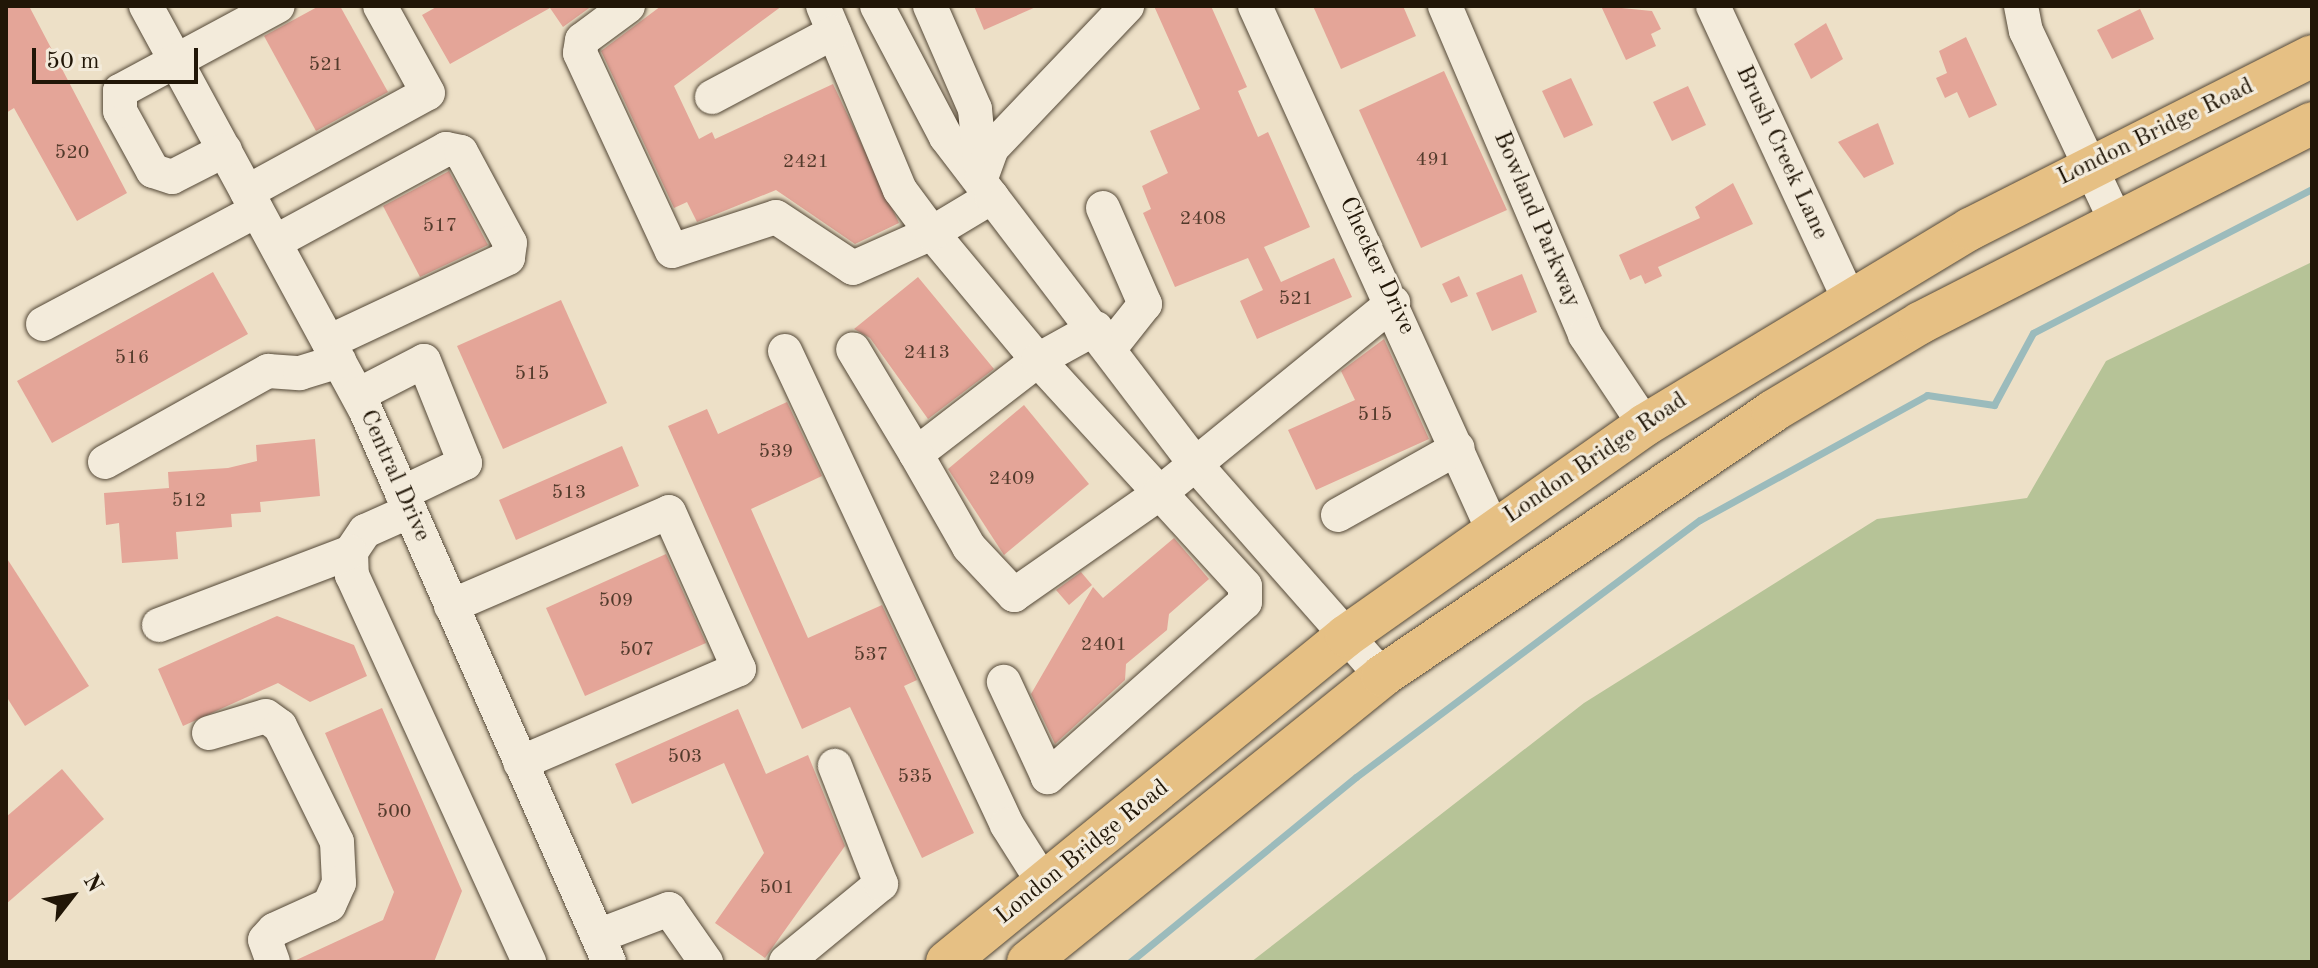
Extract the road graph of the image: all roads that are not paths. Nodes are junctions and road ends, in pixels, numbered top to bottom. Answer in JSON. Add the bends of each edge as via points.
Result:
{"nodes":[{"id":1,"x":146,"y":6,"type":"edge"},
{"id":2,"x":278,"y":6,"type":"edge"},
{"id":3,"x":380,"y":6,"type":"edge"},
{"id":4,"x":628,"y":6,"type":"edge"},
{"id":5,"x":877,"y":6,"type":"edge"},
{"id":6,"x":930,"y":6,"type":"edge"},
{"id":7,"x":1127,"y":6,"type":"edge"},
{"id":8,"x":1255,"y":6,"type":"edge"},
{"id":9,"x":1445,"y":6,"type":"edge"},
{"id":10,"x":1713,"y":6,"type":"edge"},
{"id":11,"x":2021,"y":6,"type":"edge"},
{"id":12,"x":829,"y":19,"type":"edge"},
{"id":13,"x":2312,"y":56,"type":"edge"},
{"id":14,"x":176,"y":61,"type":"junction"},
{"id":15,"x":712,"y":97,"type":"dead end"},
{"id":16,"x":2312,"y":123,"type":"edge"},
{"id":17,"x":225,"y":150,"type":"junction"},
{"id":18,"x":2086,"y":166,"type":"junction"},
{"id":19,"x":986,"y":188,"type":"junction"},
{"id":20,"x":252,"y":201,"type":"junction"},
{"id":21,"x":1103,"y":208,"type":"dead end"},
{"id":22,"x":2116,"y":221,"type":"junction"},
{"id":23,"x":932,"y":233,"type":"junction"},
{"id":24,"x":275,"y":242,"type":"junction"},
{"id":25,"x":1849,"y":299,"type":"junction"},
{"id":26,"x":1393,"y":303,"type":"junction"},
{"id":27,"x":43,"y":324,"type":"dead end"},
{"id":28,"x":1103,"y":338,"type":"junction"},
{"id":29,"x":853,"y":349,"type":"dead end"},
{"id":30,"x":334,"y":351,"type":"junction"},
{"id":31,"x":785,"y":351,"type":"dead end"},
{"id":32,"x":1038,"y":360,"type":"junction"},
{"id":33,"x":358,"y":395,"type":"junction"},
{"id":34,"x":1645,"y":425,"type":"junction"},
{"id":35,"x":1458,"y":448,"type":"junction"},
{"id":36,"x":916,"y":454,"type":"junction"},
{"id":37,"x":105,"y":462,"type":"dead end"},
{"id":38,"x":1196,"y":465,"type":"junction"},
{"id":39,"x":1160,"y":493,"type":"junction"},
{"id":40,"x":406,"y":502,"type":"junction"},
{"id":41,"x":1338,"y":515,"type":"dead end"},
{"id":42,"x":1492,"y":528,"type":"junction"},
{"id":43,"x":351,"y":552,"type":"junction"},
{"id":44,"x":451,"y":606,"type":"junction"},
{"id":45,"x":159,"y":625,"type":"dead end"},
{"id":46,"x":1346,"y":636,"type":"junction"},
{"id":47,"x":1382,"y":676,"type":"junction"},
{"id":48,"x":1004,"y":682,"type":"dead end"},
{"id":49,"x":209,"y":733,"type":"dead end"},
{"id":50,"x":520,"y":763,"type":"junction"},
{"id":51,"x":835,"y":766,"type":"dead end"},
{"id":52,"x":1045,"y":885,"type":"junction"},
{"id":53,"x":602,"y":955,"type":"edge"},
{"id":54,"x":273,"y":962,"type":"edge"},
{"id":55,"x":527,"y":962,"type":"edge"},
{"id":56,"x":706,"y":962,"type":"edge"},
{"id":57,"x":786,"y":962,"type":"edge"},
{"id":58,"x":947,"y":962,"type":"edge"},
{"id":59,"x":1028,"y":962,"type":"edge"}],
"edges":[{"from":1,"to":14,"type":"street","name":"Central Drive"},
{"from":2,"to":14,"type":"street"},
{"from":3,"to":20,"type":"street","via":[[428,93]]},
{"from":4,"to":23,"type":"street","via":[[582,40],[580,53],[672,251],[776,217],[853,268]]},
{"from":5,"to":19,"type":"street","via":[[946,137]]},
{"from":6,"to":19,"type":"street","via":[[975,109]]},
{"from":7,"to":19,"type":"street","via":[[992,148]]},
{"from":8,"to":26,"type":"street","name":"Checker Drive"},
{"from":9,"to":34,"type":"street","name":"Bowland Parkway","via":[[1585,335]]},
{"from":10,"to":25,"type":"street","name":"Brush Creek Lane"},
{"from":11,"to":18,"type":"street"},
{"from":12,"to":15,"type":"street"},
{"from":12,"to":23,"type":"street","via":[[900,190]]},
{"from":13,"to":18,"type":"main road","name":"London Bridge Road"},
{"from":14,"to":17,"type":"street","name":"Central Drive"},
{"from":14,"to":17,"type":"street","via":[[120,91],[120,111],[153,171],[172,177]]},
{"from":16,"to":22,"type":"main road","name":"London Bridge Road"},
{"from":17,"to":20,"type":"street","name":"Central Drive"},
{"from":18,"to":22,"type":"street"},
{"from":18,"to":25,"type":"main road","name":"London Bridge Road"},
{"from":19,"to":23,"type":"street"},
{"from":19,"to":28,"type":"street"},
{"from":20,"to":24,"type":"street","name":"Central Drive"},
{"from":20,"to":27,"type":"street"},
{"from":21,"to":28,"type":"street","via":[[1145,304]]},
{"from":22,"to":47,"type":"main road","name":"London Bridge Road","via":[[1920,323],[1773,411]]},
{"from":23,"to":32,"type":"street"},
{"from":24,"to":30,"type":"street","name":"Central Drive"},
{"from":24,"to":30,"type":"street","via":[[446,149],[461,152],[510,243],[508,258]]},
{"from":25,"to":34,"type":"main road","name":"London Bridge Road"},
{"from":26,"to":35,"type":"street","name":"Checker Drive"},
{"from":26,"to":38,"type":"street"},
{"from":28,"to":32,"type":"street"},
{"from":28,"to":38,"type":"street"},
{"from":29,"to":36,"type":"street"},
{"from":30,"to":33,"type":"street","name":"Central Drive"},
{"from":30,"to":37,"type":"street","via":[[300,373],[268,371]]},
{"from":31,"to":52,"type":"street","via":[[1007,825]]},
{"from":32,"to":36,"type":"street"},
{"from":32,"to":39,"type":"street"},
{"from":33,"to":40,"type":"street","name":"Central Drive"},
{"from":33,"to":40,"type":"street","via":[[424,361],[429,371],[465,463]]},
{"from":34,"to":42,"type":"main road","name":"London Bridge Road"},
{"from":35,"to":41,"type":"street"},
{"from":35,"to":42,"type":"street","name":"Checker Drive"},
{"from":36,"to":39,"type":"street","via":[[969,547],[1014,595]]},
{"from":38,"to":39,"type":"street"},
{"from":38,"to":46,"type":"street"},
{"from":39,"to":48,"type":"street","via":[[1245,586],[1245,602],[1048,777]]},
{"from":40,"to":43,"type":"street","via":[[365,531]]},
{"from":40,"to":44,"type":"street","name":"Central Drive"},
{"from":42,"to":46,"type":"main road","name":"London Bridge Road"},
{"from":43,"to":45,"type":"street"},
{"from":43,"to":55,"type":"street","via":[[352,575]]},
{"from":44,"to":50,"type":"street","name":"Central Drive"},
{"from":44,"to":50,"type":"street","via":[[669,512],[739,669]]},
{"from":46,"to":47,"type":"street"},
{"from":46,"to":52,"type":"main road","name":"London Bridge Road"},
{"from":47,"to":59,"type":"main road","name":"London Bridge Road"},
{"from":49,"to":54,"type":"street","via":[[266,716],[280,726],[337,842],[339,883],[329,905],[274,930],[265,940]]},
{"from":50,"to":53,"type":"street","name":"Central Drive"},
{"from":51,"to":57,"type":"street","via":[[881,884]]},
{"from":52,"to":58,"type":"main road","name":"London Bridge Road"},
{"from":53,"to":56,"type":"street","via":[[669,909]]}]}
